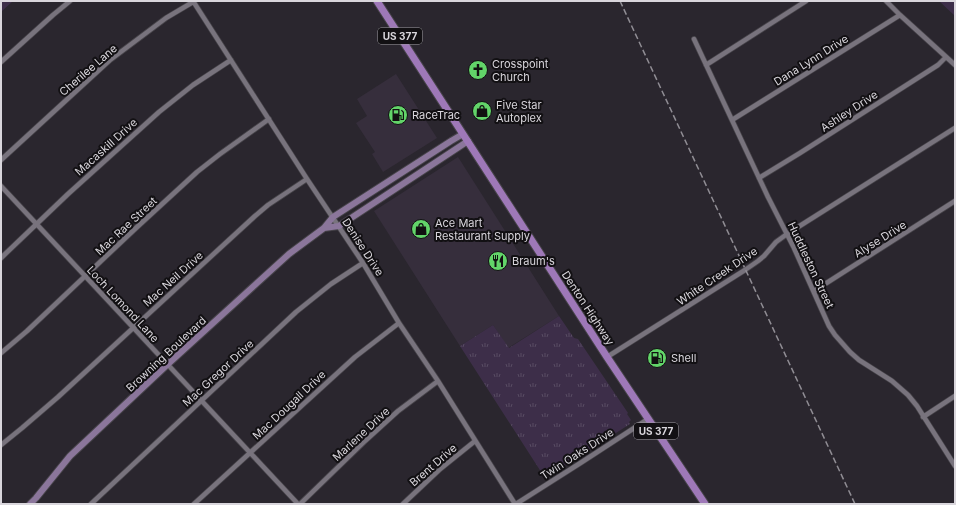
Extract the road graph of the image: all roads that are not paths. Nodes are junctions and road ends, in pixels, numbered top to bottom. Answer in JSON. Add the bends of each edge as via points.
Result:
{"nodes":[{"id":1,"x":70,"y":1,"type":"edge"},
{"id":2,"x":193,"y":1,"type":"edge"},
{"id":3,"x":377,"y":1,"type":"edge"},
{"id":4,"x":806,"y":1,"type":"edge"},
{"id":5,"x":886,"y":1,"type":"edge"},
{"id":6,"x":900,"y":15,"type":"junction"},
{"id":7,"x":694,"y":40,"type":"dead end"},
{"id":8,"x":946,"y":57,"type":"junction"},
{"id":9,"x":231,"y":60,"type":"junction"},
{"id":10,"x":1,"y":62,"type":"edge"},
{"id":11,"x":706,"y":65,"type":"junction"},
{"id":12,"x":955,"y":65,"type":"edge"},
{"id":13,"x":269,"y":119,"type":"junction"},
{"id":14,"x":732,"y":120,"type":"junction"},
{"id":15,"x":955,"y":128,"type":"edge"},
{"id":16,"x":463,"y":134,"type":"junction"},
{"id":17,"x":468,"y":141,"type":"junction"},
{"id":18,"x":1,"y":160,"type":"edge"},
{"id":19,"x":404,"y":172,"type":"junction"},
{"id":20,"x":759,"y":178,"type":"junction"},
{"id":21,"x":307,"y":179,"type":"junction"},
{"id":22,"x":409,"y":180,"type":"junction"},
{"id":23,"x":1,"y":186,"type":"edge"},
{"id":24,"x":955,"y":202,"type":"edge"},
{"id":25,"x":333,"y":218,"type":"junction"},
{"id":26,"x":37,"y":224,"type":"junction"},
{"id":27,"x":339,"y":226,"type":"junction"},
{"id":28,"x":324,"y":228,"type":"junction"},
{"id":29,"x":787,"y":234,"type":"junction"},
{"id":30,"x":1,"y":258,"type":"edge"},
{"id":31,"x":364,"y":263,"type":"junction"},
{"id":32,"x":85,"y":276,"type":"junction"},
{"id":33,"x":814,"y":291,"type":"junction"},
{"id":34,"x":399,"y":324,"type":"junction"},
{"id":35,"x":133,"y":327,"type":"junction"},
{"id":36,"x":1,"y":353,"type":"edge"},
{"id":37,"x":607,"y":358,"type":"junction"},
{"id":38,"x":168,"y":364,"type":"junction"},
{"id":39,"x":438,"y":381,"type":"junction"},
{"id":40,"x":955,"y":396,"type":"edge"},
{"id":41,"x":202,"y":401,"type":"junction"},
{"id":42,"x":923,"y":417,"type":"junction"},
{"id":43,"x":648,"y":419,"type":"junction"},
{"id":44,"x":475,"y":441,"type":"junction"},
{"id":45,"x":1,"y":444,"type":"edge"},
{"id":46,"x":251,"y":453,"type":"junction"},
{"id":47,"x":954,"y":463,"type":"edge"},
{"id":48,"x":30,"y":504,"type":"edge"},
{"id":49,"x":91,"y":504,"type":"edge"},
{"id":50,"x":194,"y":504,"type":"edge"},
{"id":51,"x":299,"y":504,"type":"edge"},
{"id":52,"x":403,"y":504,"type":"edge"},
{"id":53,"x":516,"y":504,"type":"edge"},
{"id":54,"x":705,"y":504,"type":"edge"}],
"edges":[{"from":1,"to":10,"type":"street"},
{"from":2,"to":9,"type":"street","name":"Denise Drive"},
{"from":2,"to":18,"type":"street","name":"Cherilee Lane","via":[[110,60]]},
{"from":3,"to":16,"type":"main road","name":"Denton Highway","number":"US 377"},
{"from":4,"to":11,"type":"street"},
{"from":5,"to":6,"type":"street"},
{"from":6,"to":8,"type":"street"},
{"from":6,"to":14,"type":"street","name":"Dana Lynn Drive"},
{"from":7,"to":11,"type":"street","name":"Huddleston Street"},
{"from":8,"to":12,"type":"street"},
{"from":8,"to":20,"type":"street","name":"Ashley Drive"},
{"from":9,"to":13,"type":"street","name":"Denise Drive"},
{"from":9,"to":26,"type":"street","name":"Macaskill Drive","via":[[159,112]]},
{"from":11,"to":14,"type":"street","name":"Huddleston Street"},
{"from":13,"to":21,"type":"street","name":"Denise Drive"},
{"from":13,"to":32,"type":"street","name":"Mac Rae Street","via":[[197,172]]},
{"from":14,"to":20,"type":"street","name":"Huddleston Street"},
{"from":15,"to":29,"type":"street","name":"White Creek Drive"},
{"from":16,"to":17,"type":"main road","name":"Denton Highway","number":"US 377"},
{"from":16,"to":19,"type":"street","name":"Browning Boulevard"},
{"from":17,"to":22,"type":"street","name":"Browning Boulevard"},
{"from":17,"to":37,"type":"main road","name":"Denton Highway","number":"US 377"},
{"from":19,"to":22,"type":"street"},
{"from":19,"to":25,"type":"street","name":"Browning Boulevard"},
{"from":20,"to":29,"type":"street","name":"Huddleston Street"},
{"from":21,"to":25,"type":"street","name":"Denise Drive"},
{"from":21,"to":35,"type":"street","name":"Mac Neil Drive","via":[[264,208]]},
{"from":22,"to":27,"type":"street","name":"Browning Boulevard"},
{"from":23,"to":26,"type":"street","name":"Loch Lomond Lane"},
{"from":24,"to":33,"type":"street","name":"Alyse Drive"},
{"from":25,"to":27,"type":"street","name":"Denise Drive"},
{"from":25,"to":28,"type":"street","name":"Browning Boulevard"},
{"from":26,"to":30,"type":"street","name":"Macaskill Drive"},
{"from":26,"to":32,"type":"street","name":"Loch Lomond Lane"},
{"from":27,"to":28,"type":"street","name":"Browning Boulevard"},
{"from":27,"to":31,"type":"street","name":"Denise Drive"},
{"from":28,"to":38,"type":"street","name":"Browning Boulevard","via":[[289,254]]},
{"from":29,"to":33,"type":"street","name":"Huddleston Street"},
{"from":29,"to":37,"type":"street","name":"White Creek Drive","via":[[752,266]]},
{"from":31,"to":34,"type":"street","name":"Denise Drive"},
{"from":31,"to":41,"type":"street","name":"Mac Gregor Drive","via":[[331,284],[296,312]]},
{"from":32,"to":35,"type":"street","name":"Loch Lomond Lane"},
{"from":32,"to":36,"type":"street","name":"Mac Rae Street"},
{"from":33,"to":42,"type":"street","name":"Huddleston Street","via":[[835,335],[859,360],[900,388],[917,406]]},
{"from":34,"to":39,"type":"street","name":"Denise Drive"},
{"from":34,"to":46,"type":"street","name":"Mac Dougall Drive","via":[[355,357]]},
{"from":35,"to":38,"type":"street","name":"Loch Lomond Lane"},
{"from":35,"to":45,"type":"street","name":"Mac Neil Drive","via":[[58,397]]},
{"from":37,"to":43,"type":"main road","name":"Denton Highway","number":"US 377"},
{"from":38,"to":41,"type":"street","name":"Loch Lomond Lane"},
{"from":38,"to":48,"type":"street","name":"Browning Boulevard","via":[[70,456]]},
{"from":39,"to":44,"type":"street","name":"Denise Drive"},
{"from":39,"to":51,"type":"street","name":"Marlene Drive","via":[[398,411]]},
{"from":40,"to":42,"type":"street"},
{"from":41,"to":46,"type":"street","name":"Loch Lomond Lane"},
{"from":41,"to":49,"type":"street","name":"Mac Gregor Drive"},
{"from":42,"to":47,"type":"street","name":"Huddleston Street"},
{"from":43,"to":53,"type":"street","name":"Twin Oaks Drive"},
{"from":43,"to":54,"type":"main road","name":"Denton Highway","number":"US 377"},
{"from":44,"to":52,"type":"street","name":"Brent Drive"},
{"from":44,"to":53,"type":"street","name":"Denise Drive"},
{"from":46,"to":50,"type":"street","name":"Mac Dougall Drive"},
{"from":46,"to":51,"type":"street","name":"Loch Lomond Lane"}]}
